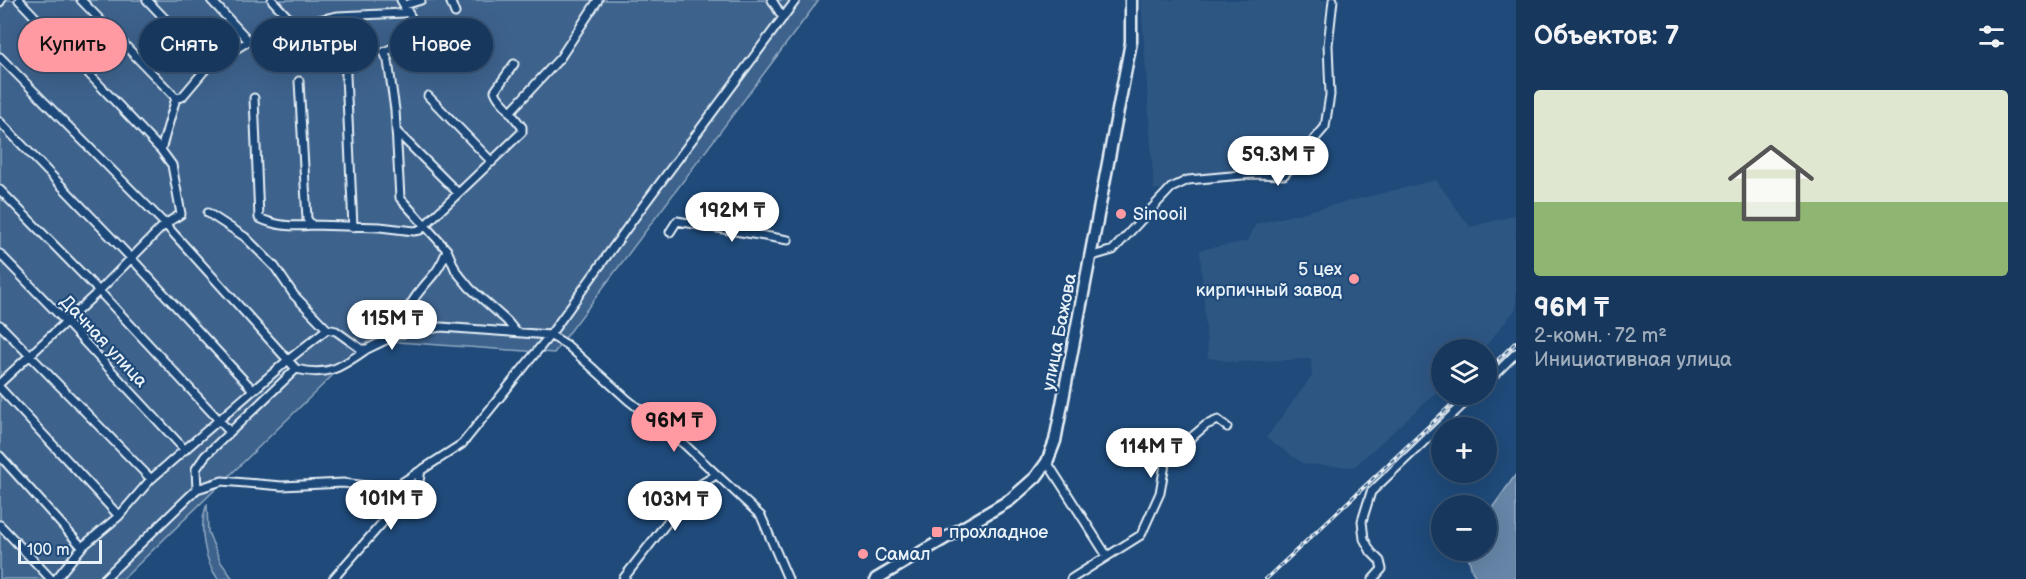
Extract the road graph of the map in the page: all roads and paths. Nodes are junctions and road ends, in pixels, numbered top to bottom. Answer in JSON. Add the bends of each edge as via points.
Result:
{"nodes":[{"id":1,"x":19,"y":0,"type":"edge"},
{"id":2,"x":81,"y":0,"type":"edge"},
{"id":3,"x":147,"y":0,"type":"edge"},
{"id":4,"x":211,"y":0,"type":"edge"},
{"id":5,"x":272,"y":0,"type":"edge"},
{"id":6,"x":421,"y":0,"type":"edge"},
{"id":7,"x":450,"y":0,"type":"edge"},
{"id":8,"x":598,"y":0,"type":"edge"},
{"id":9,"x":772,"y":0,"type":"edge"},
{"id":10,"x":796,"y":0,"type":"edge"},
{"id":11,"x":1131,"y":0,"type":"edge"},
{"id":12,"x":1333,"y":0,"type":"edge"},
{"id":13,"x":403,"y":3,"type":"edge"},
{"id":14,"x":455,"y":13,"type":"dead end"},
{"id":15,"x":164,"y":18,"type":"edge"},
{"id":16,"x":289,"y":18,"type":"edge"},
{"id":17,"x":328,"y":18,"type":"edge"},
{"id":18,"x":783,"y":18,"type":"junction"},
{"id":19,"x":249,"y":42,"type":"joint"},
{"id":20,"x":239,"y":48,"type":"edge"},
{"id":21,"x":0,"y":57,"type":"edge"},
{"id":22,"x":514,"y":64,"type":"dead end"},
{"id":23,"x":203,"y":72,"type":"edge"},
{"id":24,"x":346,"y":72,"type":"edge"},
{"id":25,"x":299,"y":81,"type":"dead end"},
{"id":26,"x":428,"y":96,"type":"dead end"},
{"id":27,"x":176,"y":98,"type":"junction"},
{"id":28,"x":254,"y":98,"type":"dead end"},
{"id":29,"x":510,"y":112,"type":"junction"},
{"id":30,"x":0,"y":122,"type":"edge"},
{"id":31,"x":396,"y":131,"type":"junction"},
{"id":32,"x":161,"y":150,"type":"junction"},
{"id":33,"x":492,"y":162,"type":"junction"},
{"id":34,"x":0,"y":190,"type":"edge"},
{"id":35,"x":458,"y":193,"type":"junction"},
{"id":36,"x":208,"y":213,"type":"dead end"},
{"id":37,"x":165,"y":224,"type":"junction"},
{"id":38,"x":312,"y":225,"type":"junction"},
{"id":39,"x":353,"y":227,"type":"junction"},
{"id":40,"x":425,"y":227,"type":"junction"},
{"id":41,"x":670,"y":232,"type":"dead end"},
{"id":42,"x":788,"y":240,"type":"dead end"},
{"id":43,"x":447,"y":250,"type":"junction"},
{"id":44,"x":0,"y":254,"type":"edge"},
{"id":45,"x":1089,"y":257,"type":"junction"},
{"id":46,"x":132,"y":259,"type":"junction"},
{"id":47,"x":99,"y":291,"type":"junction"},
{"id":48,"x":65,"y":321,"type":"junction"},
{"id":49,"x":0,"y":325,"type":"edge"},
{"id":50,"x":327,"y":329,"type":"junction"},
{"id":51,"x":516,"y":332,"type":"junction"},
{"id":52,"x":398,"y":334,"type":"junction"},
{"id":53,"x":550,"y":335,"type":"junction"},
{"id":54,"x":368,"y":349,"type":"junction"},
{"id":55,"x":1516,"y":353,"type":"edge"},
{"id":56,"x":29,"y":356,"type":"junction"},
{"id":57,"x":288,"y":360,"type":"junction"},
{"id":58,"x":296,"y":369,"type":"junction"},
{"id":59,"x":1497,"y":372,"type":"edge"},
{"id":60,"x":0,"y":383,"type":"edge"},
{"id":61,"x":0,"y":388,"type":"edge"},
{"id":62,"x":253,"y":390,"type":"junction"},
{"id":63,"x":1462,"y":405,"type":"edge"},
{"id":64,"x":219,"y":422,"type":"junction"},
{"id":65,"x":1227,"y":427,"type":"dead end"},
{"id":66,"x":230,"y":432,"type":"junction"},
{"id":67,"x":185,"y":450,"type":"junction"},
{"id":68,"x":0,"y":456,"type":"edge"},
{"id":69,"x":1047,"y":462,"type":"junction"},
{"id":70,"x":422,"y":470,"type":"junction"},
{"id":71,"x":716,"y":475,"type":"junction"},
{"id":72,"x":151,"y":479,"type":"junction"},
{"id":73,"x":197,"y":489,"type":"junction"},
{"id":74,"x":119,"y":516,"type":"junction"},
{"id":75,"x":0,"y":525,"type":"edge"},
{"id":76,"x":82,"y":547,"type":"junction"},
{"id":77,"x":1107,"y":556,"type":"junction"},
{"id":78,"x":51,"y":579,"type":"edge"},
{"id":79,"x":56,"y":579,"type":"edge"},
{"id":80,"x":104,"y":579,"type":"edge"},
{"id":81,"x":333,"y":579,"type":"edge"},
{"id":82,"x":623,"y":579,"type":"edge"},
{"id":83,"x":788,"y":579,"type":"edge"},
{"id":84,"x":876,"y":579,"type":"edge"},
{"id":85,"x":1071,"y":579,"type":"edge"},
{"id":86,"x":1373,"y":579,"type":"edge"}],
"edges":[{"from":1,"to":32,"type":"street"},
{"from":2,"to":27,"type":"street"},
{"from":3,"to":15,"type":"street"},
{"from":4,"to":19,"type":"street"},
{"from":5,"to":16,"type":"street"},
{"from":6,"to":13,"type":"street"},
{"from":7,"to":14,"type":"street"},
{"from":8,"to":29,"type":"street","via":[[560,58]]},
{"from":9,"to":18,"type":"street"},
{"from":10,"to":18,"type":"street"},
{"from":11,"to":45,"type":"highway","name":"улица Бажова","via":[[1131,42]]},
{"from":12,"to":45,"type":"street","via":[[1325,127],[1284,175],[1188,180],[1171,188],[1113,250]]},
{"from":13,"to":17,"type":"street","via":[[404,13]]},
{"from":13,"to":31,"type":"street","via":[[412,19],[414,38],[384,52]]},
{"from":18,"to":53,"type":"street"},
{"from":19,"to":20,"type":"street"},
{"from":21,"to":37,"type":"street"},
{"from":22,"to":29,"type":"street","via":[[495,91]]},
{"from":23,"to":27,"type":"street","via":[[182,97]]},
{"from":24,"to":39,"type":"street"},
{"from":25,"to":38,"type":"street","via":[[307,219]]},
{"from":26,"to":33,"type":"street"},
{"from":27,"to":32,"type":"street"},
{"from":28,"to":38,"type":"street","via":[[259,218],[273,224]]},
{"from":29,"to":33,"type":"street","via":[[522,132]]},
{"from":30,"to":46,"type":"street"},
{"from":31,"to":35,"type":"street"},
{"from":31,"to":40,"type":"street","via":[[400,198]]},
{"from":32,"to":37,"type":"street","via":[[172,165],[181,214]]},
{"from":33,"to":35,"type":"street"},
{"from":34,"to":47,"type":"street"},
{"from":35,"to":40,"type":"street"},
{"from":36,"to":50,"type":"street","via":[[244,237],[275,267],[294,295]]},
{"from":37,"to":46,"type":"street"},
{"from":37,"to":57,"type":"street"},
{"from":38,"to":39,"type":"street"},
{"from":39,"to":40,"type":"street","via":[[414,231]]},
{"from":40,"to":43,"type":"street"},
{"from":41,"to":42,"type":"street","via":[[677,221]]},
{"from":43,"to":51,"type":"street","via":[[463,280]]},
{"from":43,"to":52,"type":"street","via":[[437,273],[402,319]]},
{"from":44,"to":48,"type":"street","name":"Дачная улица"},
{"from":45,"to":69,"type":"highway","name":"улица Бажова","via":[[1055,441]]},
{"from":46,"to":47,"type":"street"},
{"from":46,"to":62,"type":"street"},
{"from":47,"to":48,"type":"street"},
{"from":47,"to":64,"type":"street"},
{"from":48,"to":56,"type":"street"},
{"from":48,"to":67,"type":"street","name":"Дачная улица"},
{"from":49,"to":56,"type":"street"},
{"from":50,"to":54,"type":"street","via":[[361,349]]},
{"from":50,"to":57,"type":"street"},
{"from":51,"to":52,"type":"street","via":[[441,327]]},
{"from":51,"to":53,"type":"street"},
{"from":52,"to":54,"type":"street"},
{"from":53,"to":70,"type":"street","via":[[462,444]]},
{"from":53,"to":71,"type":"street","via":[[567,345]]},
{"from":54,"to":58,"type":"street","via":[[342,368],[310,373]]},
{"from":55,"to":59,"type":"street"},
{"from":56,"to":60,"type":"street"},
{"from":56,"to":72,"type":"street"},
{"from":57,"to":58,"type":"street"},
{"from":57,"to":62,"type":"street"},
{"from":58,"to":66,"type":"street"},
{"from":61,"to":74,"type":"street"},
{"from":62,"to":64,"type":"street"},
{"from":63,"to":86,"type":"street","via":[[1371,492],[1362,520],[1364,539],[1382,569]]},
{"from":64,"to":66,"type":"street"},
{"from":64,"to":67,"type":"street"},
{"from":65,"to":77,"type":"street","via":[[1218,420],[1186,442],[1168,447],[1160,493],[1141,535]]},
{"from":66,"to":73,"type":"street","via":[[196,469]]},
{"from":67,"to":72,"type":"street"},
{"from":68,"to":76,"type":"street"},
{"from":69,"to":77,"type":"street"},
{"from":69,"to":84,"type":"highway","name":"улица Бажова","via":[[1010,500]]},
{"from":70,"to":73,"type":"street","via":[[392,489],[343,483],[282,486],[222,481]]},
{"from":70,"to":81,"type":"street","via":[[419,481]]},
{"from":71,"to":82,"type":"street","via":[[693,489]]},
{"from":71,"to":83,"type":"street","via":[[761,516]]},
{"from":72,"to":74,"type":"street"},
{"from":73,"to":80,"type":"street"},
{"from":74,"to":76,"type":"street"},
{"from":75,"to":78,"type":"street"},
{"from":76,"to":79,"type":"street"},
{"from":77,"to":85,"type":"street"}]}
